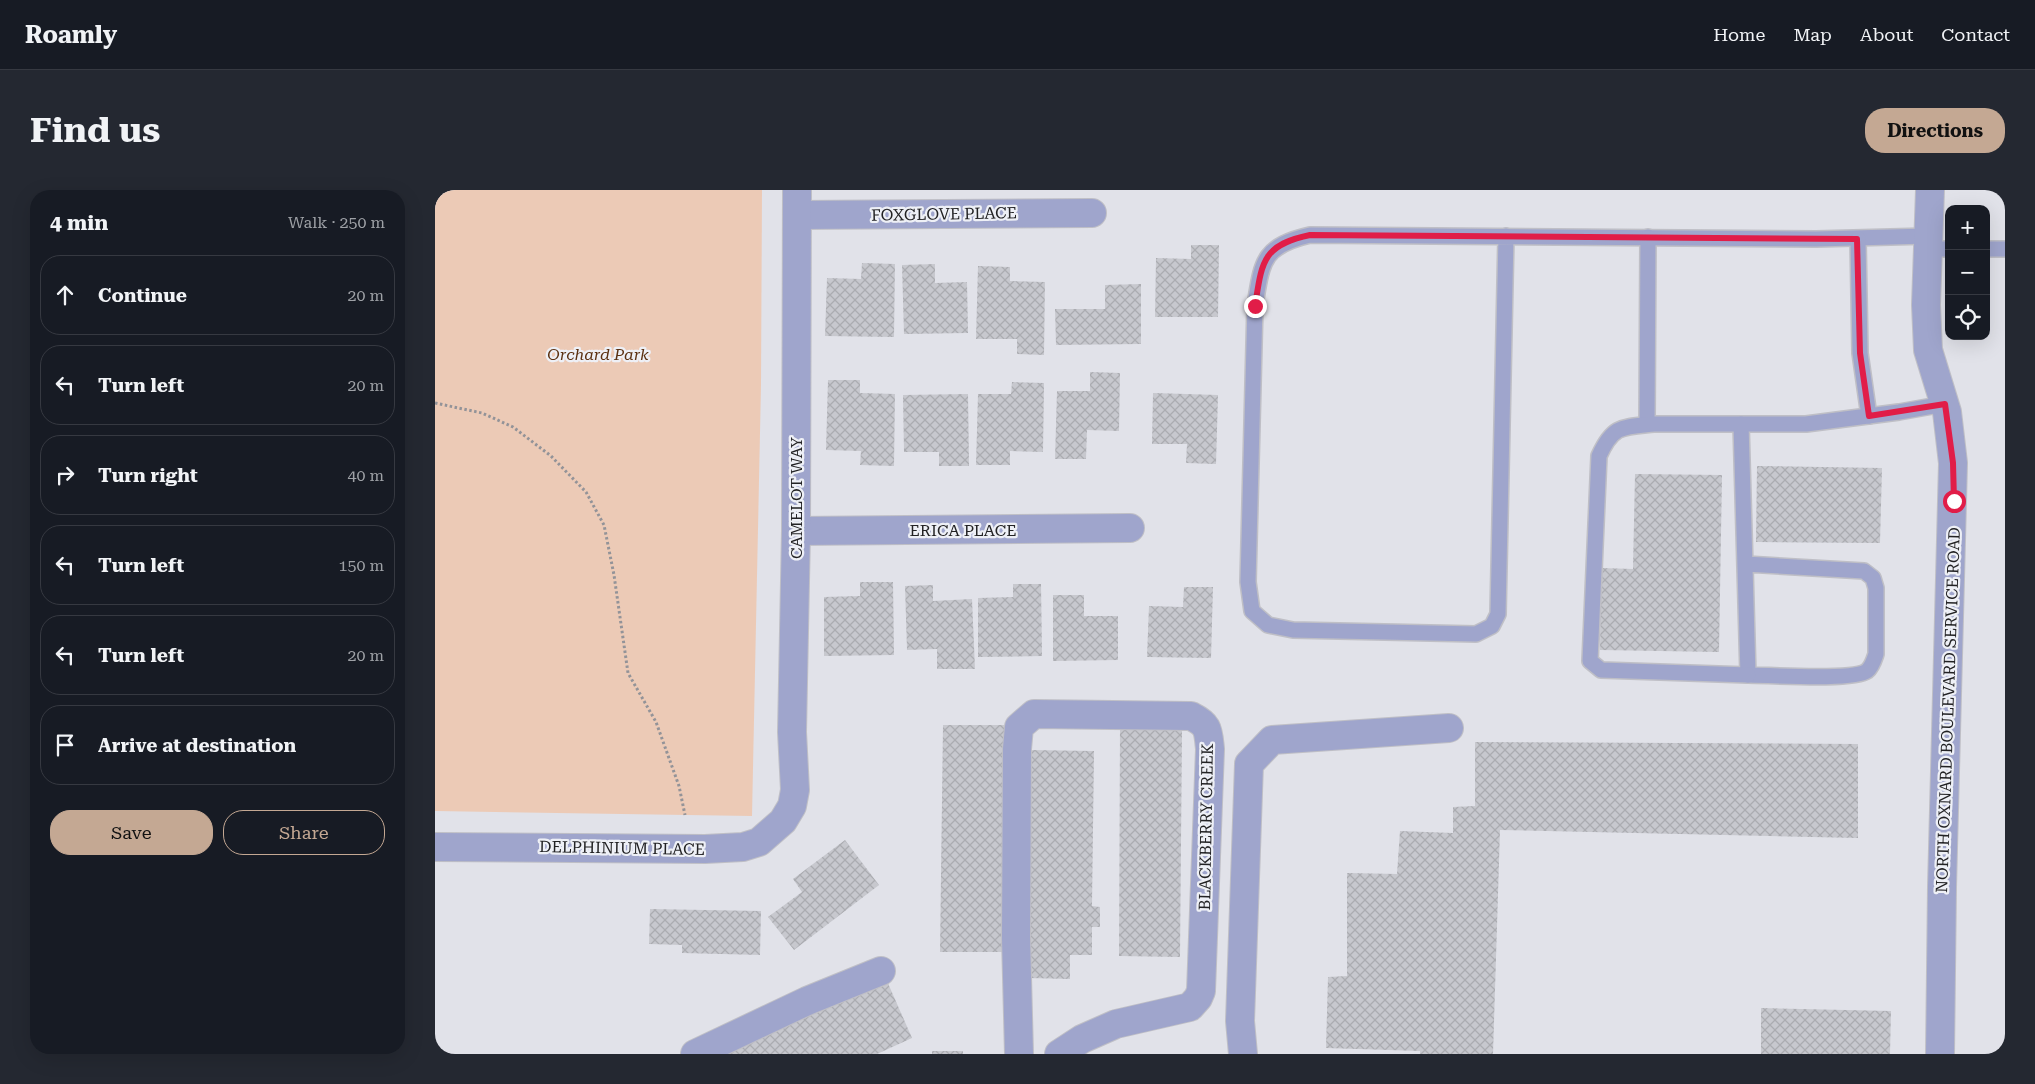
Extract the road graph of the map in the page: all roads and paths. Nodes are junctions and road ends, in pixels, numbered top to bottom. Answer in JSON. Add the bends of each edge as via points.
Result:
{"nodes":[{"id":1,"x":1930,"y":190,"type":"edge"},
{"id":2,"x":797,"y":203,"type":"edge"},
{"id":3,"x":1092,"y":213,"type":"dead end"},
{"id":4,"x":1506,"y":236,"type":"junction"},
{"id":5,"x":1648,"y":237,"type":"junction"},
{"id":6,"x":1857,"y":239,"type":"junction"},
{"id":7,"x":1935,"y":245,"type":"edge"},
{"id":8,"x":1990,"y":249,"type":"edge"},
{"id":9,"x":2005,"y":249,"type":"edge"},
{"id":10,"x":435,"y":403,"type":"edge"},
{"id":11,"x":1945,"y":404,"type":"junction"},
{"id":12,"x":1869,"y":416,"type":"junction"},
{"id":13,"x":1647,"y":424,"type":"junction"},
{"id":14,"x":1741,"y":424,"type":"junction"},
{"id":15,"x":1130,"y":528,"type":"dead end"},
{"id":16,"x":796,"y":531,"type":"junction"},
{"id":17,"x":1746,"y":564,"type":"junction"},
{"id":18,"x":1748,"y":675,"type":"junction"},
{"id":19,"x":1449,"y":728,"type":"dead end"},
{"id":20,"x":792,"y":806,"type":"joint"},
{"id":21,"x":685,"y":815,"type":"dead end"},
{"id":22,"x":435,"y":847,"type":"edge"},
{"id":23,"x":881,"y":971,"type":"dead end"},
{"id":24,"x":695,"y":1054,"type":"edge"},
{"id":25,"x":1019,"y":1054,"type":"edge"},
{"id":26,"x":1059,"y":1054,"type":"edge"},
{"id":27,"x":1243,"y":1054,"type":"edge"},
{"id":28,"x":1940,"y":1054,"type":"edge"}],
"edges":[{"from":1,"to":7,"type":"street","name":"NORTH OXNARD BOULEVARD SERVICE ROAD"},
{"from":2,"to":3,"type":"street","name":"FOXGLOVE PLACE"},
{"from":2,"to":16,"type":"street","name":"CAMELOT WAY"},
{"from":4,"to":4,"type":"lane","via":[[1310,235],[1288,240],[1274,249],[1261,267],[1255,306],[1248,582],[1252,611],[1268,625],[1293,630],[1476,634],[1491,626],[1498,614]]},
{"from":4,"to":5,"type":"lane"},
{"from":5,"to":6,"type":"lane"},
{"from":5,"to":13,"type":"lane"},
{"from":6,"to":7,"type":"lane"},
{"from":6,"to":12,"type":"lane","via":[[1860,353]]},
{"from":7,"to":11,"type":"street","name":"NORTH OXNARD BOULEVARD SERVICE ROAD","via":[[1926,305],[1928,350]]},
{"from":8,"to":9,"type":"lane"},
{"from":10,"to":21,"type":"path","via":[[482,413],[513,427],[551,456],[586,492],[604,525],[628,673],[656,722],[679,786]]},
{"from":11,"to":12,"type":"lane"},
{"from":11,"to":28,"type":"street","name":"NORTH OXNARD BOULEVARD SERVICE ROAD","via":[[1953,463],[1954,501]]},
{"from":12,"to":14,"type":"lane","via":[[1806,424]]},
{"from":13,"to":14,"type":"lane"},
{"from":13,"to":18,"type":"lane","via":[[1613,432],[1599,456],[1590,661],[1601,670]]},
{"from":14,"to":17,"type":"lane"},
{"from":15,"to":16,"type":"street","name":"ERICA PLACE"},
{"from":16,"to":20,"type":"street","name":"CAMELOT WAY","via":[[792,732],[795,790]]},
{"from":17,"to":18,"type":"lane"},
{"from":17,"to":18,"type":"lane","via":[[1864,571],[1873,578],[1876,588],[1876,654],[1867,671],[1851,676]]},
{"from":19,"to":27,"type":"street","via":[[1272,740],[1249,764],[1240,1021]]},
{"from":20,"to":22,"type":"street","name":"DELPHINIUM PLACE","via":[[773,831],[759,842],[743,847]]},
{"from":23,"to":24,"type":"street","via":[[807,1001]]},
{"from":25,"to":26,"type":"street","name":"BLACKBERRY CREEK","via":[[1016,928],[1019,727],[1034,714],[1191,716],[1203,722],[1208,729],[1209,749],[1199,998],[1190,1007],[1116,1024],[1082,1039]]}]}
